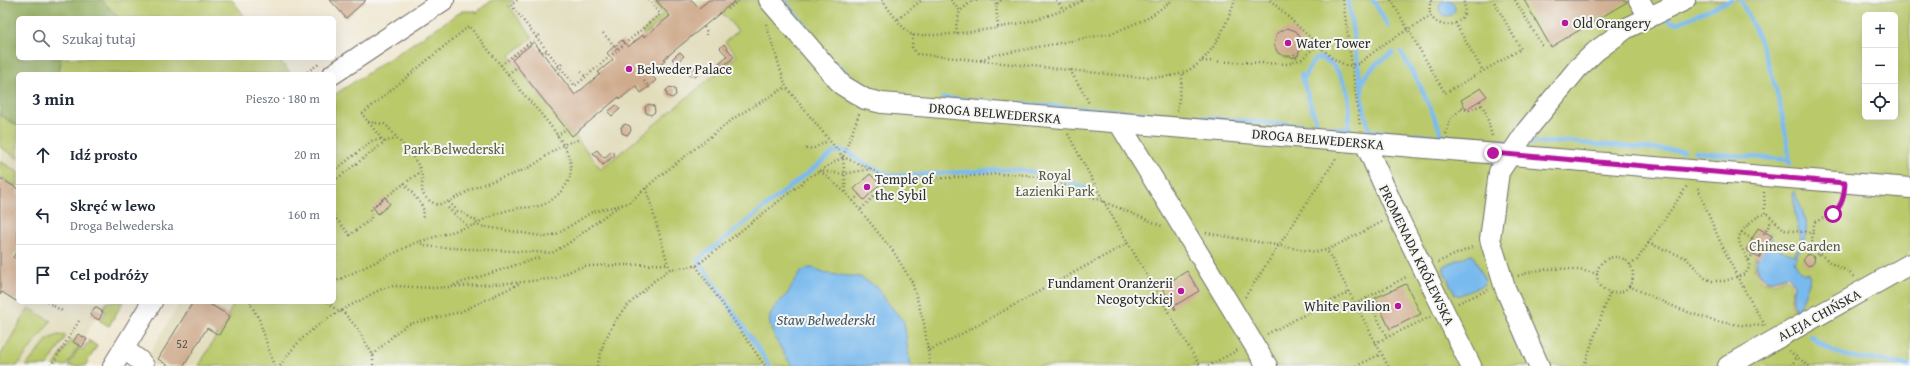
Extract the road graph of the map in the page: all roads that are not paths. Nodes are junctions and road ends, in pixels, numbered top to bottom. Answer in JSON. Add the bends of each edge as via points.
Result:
{"nodes":[{"id":1,"x":444,"y":0,"type":"edge"},
{"id":2,"x":1639,"y":0,"type":"edge"},
{"id":3,"x":1685,"y":0,"type":"edge"},
{"id":4,"x":772,"y":3,"type":"edge"},
{"id":5,"x":1648,"y":17,"type":"junction"},
{"id":6,"x":327,"y":68,"type":"edge"},
{"id":7,"x":1119,"y":123,"type":"junction"},
{"id":8,"x":1355,"y":142,"type":"junction"},
{"id":9,"x":1501,"y":154,"type":"junction"},
{"id":10,"x":1910,"y":188,"type":"edge"},
{"id":11,"x":1910,"y":264,"type":"edge"},
{"id":12,"x":151,"y":304,"type":"edge"},
{"id":13,"x":124,"y":350,"type":"junction"},
{"id":14,"x":113,"y":366,"type":"edge"},
{"id":15,"x":144,"y":366,"type":"edge"},
{"id":16,"x":1267,"y":366,"type":"edge"},
{"id":17,"x":1471,"y":366,"type":"edge"},
{"id":18,"x":1539,"y":366,"type":"edge"},
{"id":19,"x":1728,"y":366,"type":"edge"}],
"edges":[{"from":1,"to":6,"type":"street"},
{"from":2,"to":5,"type":"street"},
{"from":3,"to":5,"type":"street"},
{"from":4,"to":7,"type":"street","name":"DROGA BELWEDERSKA","via":[[837,80],[865,99],[882,103]]},
{"from":5,"to":9,"type":"street","via":[[1612,39],[1578,68],[1527,130]]},
{"from":7,"to":8,"type":"street","name":"DROGA BELWEDERSKA"},
{"from":7,"to":16,"type":"street"},
{"from":8,"to":9,"type":"street","name":"DROGA BELWEDERSKA"},
{"from":8,"to":17,"type":"street","name":"PROMENADA KRÓLEWSKA","via":[[1397,215]]},
{"from":9,"to":10,"type":"street","name":"DROGA BELWEDERSKA","via":[[1694,173]]},
{"from":9,"to":18,"type":"street","via":[[1490,239],[1503,283]]},
{"from":11,"to":19,"type":"street","name":"ALEJA CHIŃSKA","via":[[1863,291],[1771,332]]},
{"from":12,"to":13,"type":"street"},
{"from":13,"to":14,"type":"street"},
{"from":13,"to":15,"type":"street"}]}
